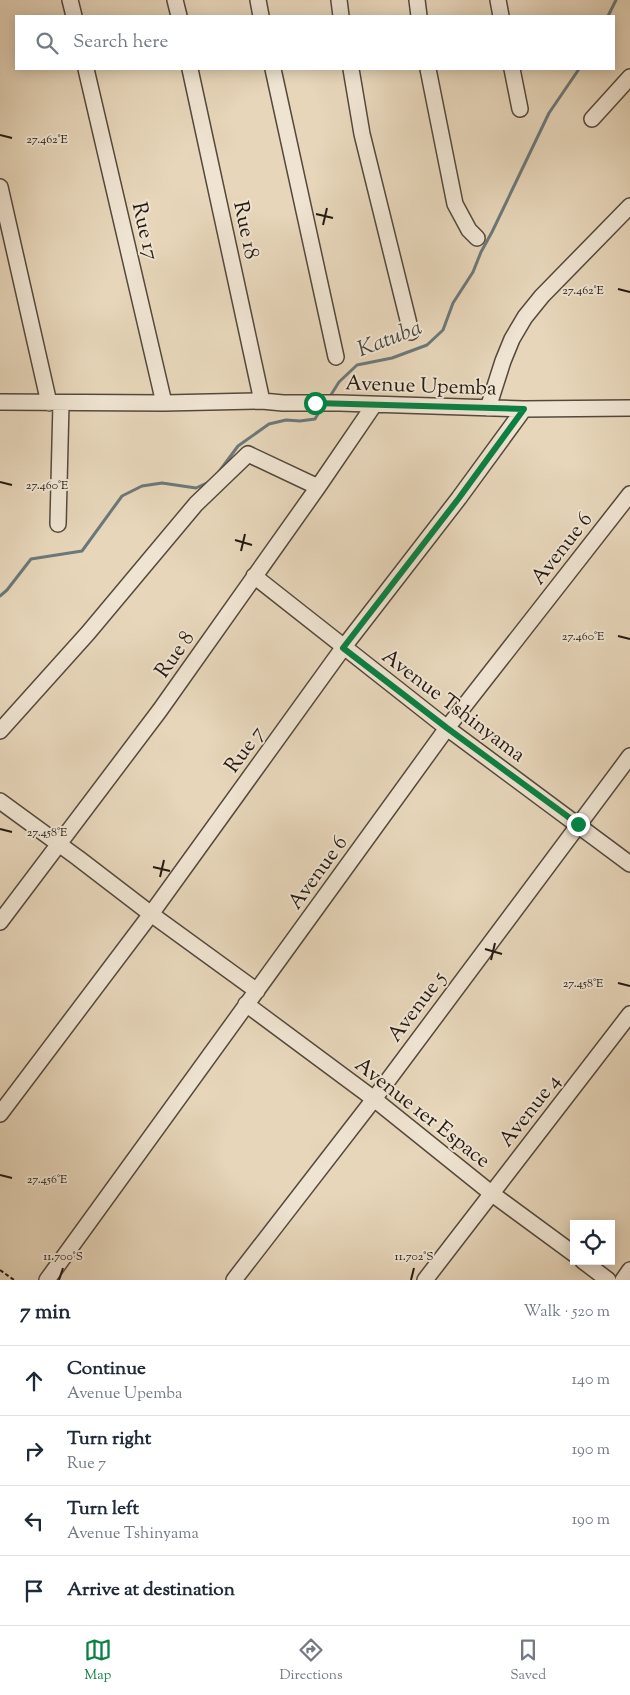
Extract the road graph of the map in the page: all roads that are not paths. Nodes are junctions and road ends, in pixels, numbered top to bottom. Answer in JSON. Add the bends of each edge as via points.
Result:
{"nodes":[{"id":1,"x":70,"y":0,"type":"edge"},
{"id":2,"x":175,"y":0,"type":"edge"},
{"id":3,"x":258,"y":0,"type":"edge"},
{"id":4,"x":338,"y":0,"type":"edge"},
{"id":5,"x":416,"y":0,"type":"edge"},
{"id":6,"x":498,"y":0,"type":"edge"},
{"id":7,"x":74,"y":15,"type":"edge"},
{"id":8,"x":179,"y":15,"type":"edge"},
{"id":9,"x":262,"y":15,"type":"edge"},
{"id":10,"x":341,"y":15,"type":"edge"},
{"id":11,"x":419,"y":15,"type":"edge"},
{"id":12,"x":501,"y":15,"type":"edge"},
{"id":13,"x":86,"y":70,"type":"edge"},
{"id":14,"x":190,"y":70,"type":"edge"},
{"id":15,"x":273,"y":70,"type":"edge"},
{"id":16,"x":351,"y":70,"type":"edge"},
{"id":17,"x":428,"y":70,"type":"edge"},
{"id":18,"x":512,"y":70,"type":"edge"},
{"id":19,"x":630,"y":77,"type":"edge"},
{"id":20,"x":520,"y":109,"type":"dead end"},
{"id":21,"x":592,"y":119,"type":"dead end"},
{"id":22,"x":0,"y":187,"type":"edge"},
{"id":23,"x":630,"y":206,"type":"edge"},
{"id":24,"x":476,"y":238,"type":"dead end"},
{"id":25,"x":411,"y":332,"type":"dead end"},
{"id":26,"x":336,"y":357,"type":"dead end"},
{"id":27,"x":262,"y":401,"type":"junction"},
{"id":28,"x":0,"y":402,"type":"edge"},
{"id":29,"x":55,"y":403,"type":"junction"},
{"id":30,"x":164,"y":403,"type":"junction"},
{"id":31,"x":374,"y":405,"type":"junction"},
{"id":32,"x":488,"y":408,"type":"junction"},
{"id":33,"x":630,"y":408,"type":"edge"},
{"id":34,"x":524,"y":409,"type":"junction"},
{"id":35,"x":318,"y":487,"type":"junction"},
{"id":36,"x":630,"y":494,"type":"edge"},
{"id":37,"x":58,"y":524,"type":"dead end"},
{"id":38,"x":254,"y":576,"type":"junction"},
{"id":39,"x":343,"y":648,"type":"junction"},
{"id":40,"x":447,"y":728,"type":"junction"},
{"id":41,"x":0,"y":731,"type":"edge"},
{"id":42,"x":630,"y":756,"type":"edge"},
{"id":43,"x":0,"y":802,"type":"edge"},
{"id":44,"x":578,"y":824,"type":"junction"},
{"id":45,"x":58,"y":844,"type":"junction"},
{"id":46,"x":630,"y":864,"type":"edge"},
{"id":47,"x":151,"y":914,"type":"junction"},
{"id":48,"x":0,"y":922,"type":"edge"},
{"id":49,"x":257,"y":991,"type":"junction"},
{"id":50,"x":246,"y":1004,"type":"junction"},
{"id":51,"x":630,"y":1014,"type":"edge"},
{"id":52,"x":374,"y":1099,"type":"junction"},
{"id":53,"x":0,"y":1114,"type":"edge"},
{"id":54,"x":492,"y":1193,"type":"junction"},
{"id":55,"x":570,"y":1251,"type":"edge"},
{"id":56,"x":588,"y":1265,"type":"edge"},
{"id":57,"x":630,"y":1270,"type":"edge"},
{"id":58,"x":47,"y":1280,"type":"edge"},
{"id":59,"x":234,"y":1280,"type":"edge"},
{"id":60,"x":425,"y":1280,"type":"edge"},
{"id":61,"x":608,"y":1280,"type":"edge"},
{"id":62,"x":623,"y":1280,"type":"edge"}],
"edges":[{"from":1,"to":7,"type":"street"},
{"from":2,"to":8,"type":"street"},
{"from":3,"to":9,"type":"street"},
{"from":4,"to":10,"type":"street"},
{"from":5,"to":11,"type":"street"},
{"from":6,"to":12,"type":"street"},
{"from":13,"to":30,"type":"street","name":"Rue 17"},
{"from":14,"to":27,"type":"street","name":"Rue 18"},
{"from":15,"to":26,"type":"street"},
{"from":16,"to":25,"type":"street","via":[[362,134]]},
{"from":17,"to":24,"type":"street","via":[[454,204]]},
{"from":18,"to":20,"type":"street"},
{"from":19,"to":21,"type":"street"},
{"from":22,"to":29,"type":"street"},
{"from":23,"to":32,"type":"street","via":[[525,317],[503,361]]},
{"from":27,"to":30,"type":"street","name":"Avenue Upemba"},
{"from":27,"to":31,"type":"street","name":"Avenue Upemba"},
{"from":28,"to":29,"type":"street","name":"Avenue Upemba"},
{"from":29,"to":30,"type":"street","name":"Avenue Upemba"},
{"from":29,"to":37,"type":"street"},
{"from":31,"to":32,"type":"street","name":"Avenue Upemba"},
{"from":31,"to":35,"type":"street","name":"Rue 8"},
{"from":32,"to":34,"type":"street","name":"Avenue Upemba"},
{"from":33,"to":34,"type":"street","name":"Avenue Upemba"},
{"from":34,"to":39,"type":"street","name":"Rue 7"},
{"from":35,"to":38,"type":"street","name":"Rue 8"},
{"from":35,"to":41,"type":"street","via":[[248,454],[196,504],[88,633]]},
{"from":36,"to":40,"type":"street","name":"Avenue 6"},
{"from":38,"to":39,"type":"street","name":"Avenue Tshinyama"},
{"from":38,"to":45,"type":"street","name":"Rue 8","via":[[160,710]]},
{"from":39,"to":40,"type":"street","name":"Avenue Tshinyama"},
{"from":39,"to":47,"type":"street","name":"Rue 7"},
{"from":40,"to":44,"type":"street","name":"Avenue Tshinyama"},
{"from":40,"to":49,"type":"street","name":"Avenue 6"},
{"from":42,"to":44,"type":"street","name":"Avenue 5"},
{"from":43,"to":45,"type":"street"},
{"from":44,"to":46,"type":"street","name":"Avenue Tshinyama"},
{"from":44,"to":52,"type":"street","name":"Avenue 5"},
{"from":45,"to":47,"type":"street"},
{"from":45,"to":48,"type":"street","name":"Rue 8"},
{"from":47,"to":49,"type":"street"},
{"from":47,"to":53,"type":"street","name":"Rue 7"},
{"from":49,"to":50,"type":"street","name":"Avenue 6"},
{"from":50,"to":52,"type":"street","name":"Avenue 1er Espace"},
{"from":50,"to":58,"type":"street","name":"Avenue 6"},
{"from":51,"to":54,"type":"street","name":"Avenue 4"},
{"from":52,"to":54,"type":"street","name":"Avenue 1er Espace"},
{"from":52,"to":59,"type":"street","name":"Avenue 5"},
{"from":54,"to":55,"type":"street","name":"Avenue 1er Espace"},
{"from":54,"to":60,"type":"street","name":"Avenue 4"},
{"from":56,"to":61,"type":"street"},
{"from":57,"to":62,"type":"street"}]}
